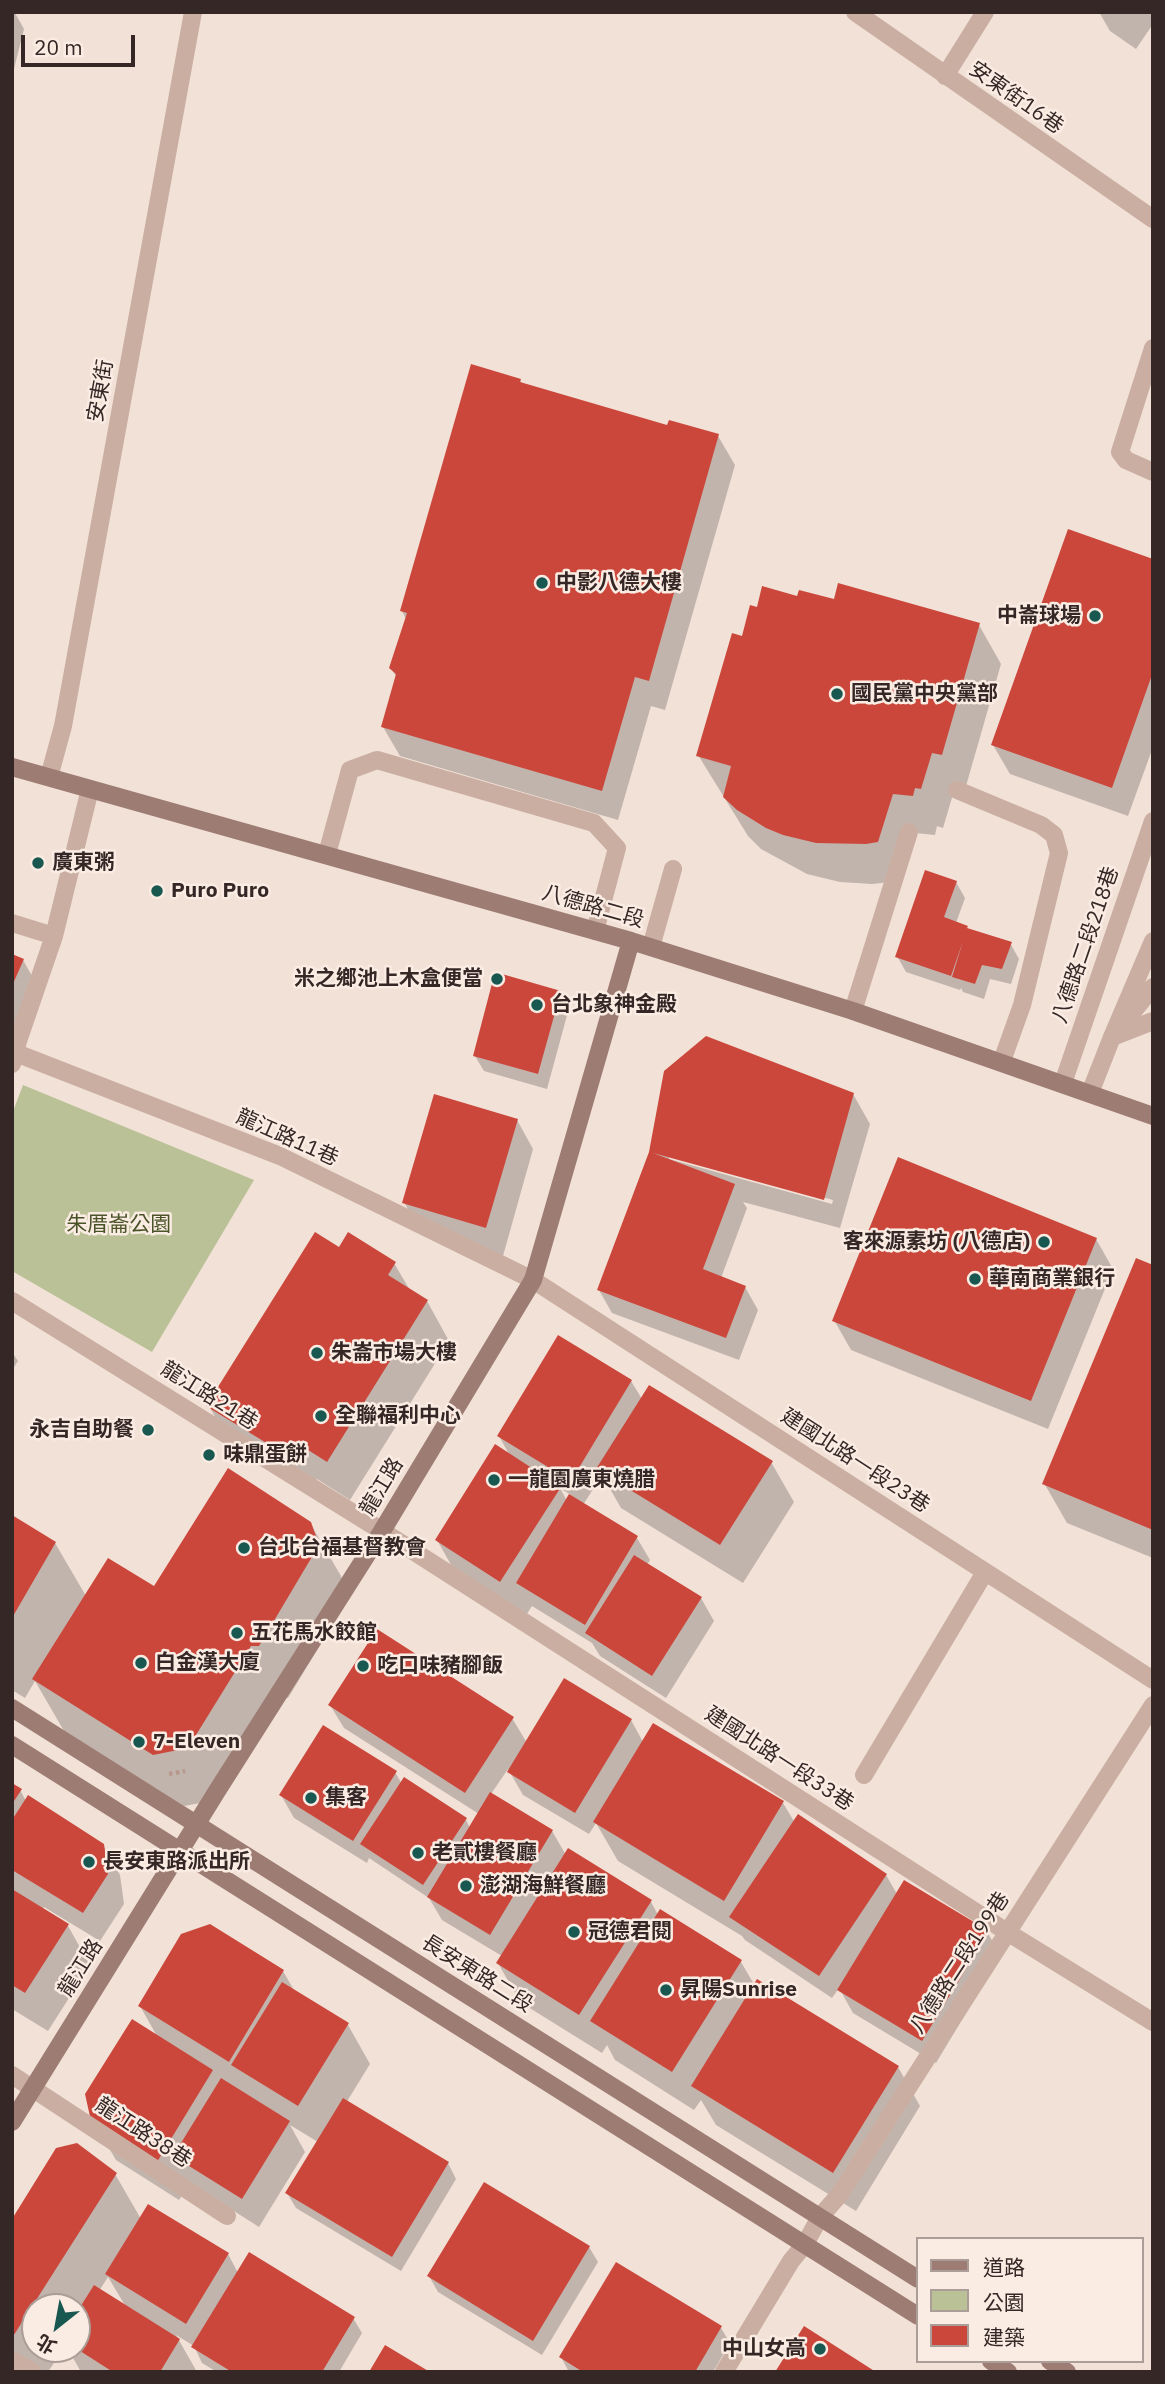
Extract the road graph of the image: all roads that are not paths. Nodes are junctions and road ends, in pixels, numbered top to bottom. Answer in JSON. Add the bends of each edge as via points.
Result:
{"nodes":[{"id":1,"x":193,"y":12,"type":"edge"},
{"id":2,"x":855,"y":12,"type":"edge"},
{"id":3,"x":985,"y":12,"type":"edge"},
{"id":4,"x":945,"y":76,"type":"junction"},
{"id":5,"x":1153,"y":219,"type":"edge"},
{"id":6,"x":1153,"y":348,"type":"edge"},
{"id":7,"x":1153,"y":472,"type":"edge"},
{"id":8,"x":12,"y":767,"type":"edge"},
{"id":9,"x":49,"y":777,"type":"junction"},
{"id":10,"x":90,"y":789,"type":"junction"},
{"id":11,"x":957,"y":790,"type":"dead end"},
{"id":12,"x":1153,"y":821,"type":"edge"},
{"id":13,"x":909,"y":832,"type":"dead end"},
{"id":14,"x":327,"y":854,"type":"junction"},
{"id":15,"x":673,"y":869,"type":"dead end"},
{"id":16,"x":12,"y":923,"type":"edge"},
{"id":17,"x":595,"y":931,"type":"junction"},
{"id":18,"x":54,"y":936,"type":"junction"},
{"id":19,"x":631,"y":941,"type":"junction"},
{"id":20,"x":1153,"y":941,"type":"edge"},
{"id":21,"x":651,"y":947,"type":"junction"},
{"id":22,"x":1153,"y":963,"type":"edge"},
{"id":23,"x":1153,"y":971,"type":"edge"},
{"id":24,"x":1153,"y":987,"type":"edge"},
{"id":25,"x":1153,"y":1003,"type":"edge"},
{"id":26,"x":853,"y":1011,"type":"junction"},
{"id":27,"x":1153,"y":1021,"type":"edge"},
{"id":28,"x":1112,"y":1037,"type":"junction"},
{"id":29,"x":14,"y":1049,"type":"edge"},
{"id":30,"x":1002,"y":1061,"type":"junction"},
{"id":31,"x":1063,"y":1083,"type":"junction"},
{"id":32,"x":1090,"y":1093,"type":"junction"},
{"id":33,"x":1153,"y":1115,"type":"edge"},
{"id":34,"x":533,"y":1280,"type":"junction"},
{"id":35,"x":12,"y":1301,"type":"edge"},
{"id":36,"x":382,"y":1531,"type":"junction"},
{"id":37,"x":985,"y":1572,"type":"junction"},
{"id":38,"x":1153,"y":1680,"type":"edge"},
{"id":39,"x":1153,"y":1705,"type":"edge"},
{"id":40,"x":12,"y":1708,"type":"edge"},
{"id":41,"x":12,"y":1745,"type":"edge"},
{"id":42,"x":864,"y":1775,"type":"dead end"},
{"id":43,"x":197,"y":1825,"type":"junction"},
{"id":44,"x":181,"y":1852,"type":"junction"},
{"id":45,"x":1007,"y":1933,"type":"junction"},
{"id":46,"x":1153,"y":2022,"type":"edge"},
{"id":47,"x":12,"y":2075,"type":"edge"},
{"id":48,"x":33,"y":2088,"type":"junction"},
{"id":49,"x":12,"y":2122,"type":"edge"},
{"id":50,"x":227,"y":2216,"type":"dead end"},
{"id":51,"x":820,"y":2217,"type":"junction"},
{"id":52,"x":805,"y":2245,"type":"junction"},
{"id":53,"x":916,"y":2278,"type":"edge"},
{"id":54,"x":916,"y":2315,"type":"edge"},
{"id":55,"x":12,"y":2360,"type":"edge"},
{"id":56,"x":32,"y":2372,"type":"edge"},
{"id":57,"x":724,"y":2372,"type":"edge"}],
"edges":[{"from":1,"to":9,"type":"street","name":"安東街","via":[[63,726]]},
{"from":2,"to":4,"type":"street","name":"安東街16巷"},
{"from":3,"to":4,"type":"street"},
{"from":4,"to":5,"type":"street","name":"安東街16巷"},
{"from":6,"to":7,"type":"street","via":[[1120,452],[1126,460]]},
{"from":8,"to":9,"type":"street","name":"八德路二段"},
{"from":9,"to":10,"type":"street","name":"八德路二段"},
{"from":10,"to":14,"type":"street","name":"八德路二段"},
{"from":10,"to":18,"type":"street"},
{"from":11,"to":30,"type":"street","via":[[1041,825],[1054,835],[1059,853],[1022,1005]]},
{"from":12,"to":31,"type":"street","name":"八德路二段218巷"},
{"from":13,"to":26,"type":"street"},
{"from":14,"to":17,"type":"street","name":"八德路二段"},
{"from":14,"to":17,"type":"street","via":[[350,770],[377,761],[594,823],[617,849]]},
{"from":15,"to":21,"type":"street"},
{"from":16,"to":18,"type":"street"},
{"from":17,"to":19,"type":"street","name":"八德路二段"},
{"from":18,"to":29,"type":"street"},
{"from":19,"to":21,"type":"street","name":"八德路二段"},
{"from":19,"to":34,"type":"street","name":"龍江路"},
{"from":20,"to":28,"type":"street"},
{"from":21,"to":26,"type":"street","name":"八德路二段"},
{"from":22,"to":28,"type":"street"},
{"from":23,"to":28,"type":"street"},
{"from":24,"to":28,"type":"street"},
{"from":25,"to":28,"type":"street"},
{"from":26,"to":30,"type":"street","name":"八德路二段"},
{"from":27,"to":28,"type":"street"},
{"from":28,"to":32,"type":"street"},
{"from":29,"to":34,"type":"street","name":"龍江路11巷","via":[[280,1156]]},
{"from":30,"to":31,"type":"street","name":"八德路二段"},
{"from":31,"to":32,"type":"street","name":"八德路二段"},
{"from":32,"to":33,"type":"street","name":"八德路二段"},
{"from":34,"to":36,"type":"street","name":"龍江路"},
{"from":34,"to":37,"type":"street","name":"建國北路一段23巷"},
{"from":35,"to":36,"type":"street","name":"龍江路21巷"},
{"from":36,"to":43,"type":"street","name":"龍江路"},
{"from":36,"to":45,"type":"street","name":"建國北路一段33巷"},
{"from":37,"to":38,"type":"street","name":"建國北路一段23巷"},
{"from":37,"to":42,"type":"street"},
{"from":39,"to":45,"type":"street","name":"八德路二段199巷"},
{"from":40,"to":43,"type":"street","name":"長安東路二段"},
{"from":41,"to":44,"type":"street"},
{"from":43,"to":44,"type":"street","name":"龍江路"},
{"from":43,"to":51,"type":"street","name":"長安東路二段"},
{"from":44,"to":48,"type":"street","name":"龍江路"},
{"from":44,"to":52,"type":"street"},
{"from":45,"to":46,"type":"street","name":"建國北路一段33巷"},
{"from":45,"to":51,"type":"street","name":"八德路二段199巷","via":[[840,2194]]},
{"from":47,"to":48,"type":"street","name":"龍江路38巷"},
{"from":48,"to":49,"type":"street","name":"龍江路"},
{"from":48,"to":50,"type":"street","name":"龍江路38巷"},
{"from":51,"to":52,"type":"street","name":"八德路二段199巷"},
{"from":51,"to":53,"type":"street","name":"長安東路二段"},
{"from":52,"to":54,"type":"street"},
{"from":52,"to":57,"type":"street","name":"八德路二段199巷"},
{"from":55,"to":56,"type":"street"}]}
